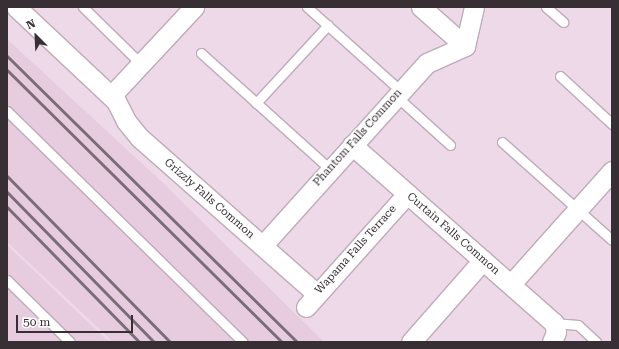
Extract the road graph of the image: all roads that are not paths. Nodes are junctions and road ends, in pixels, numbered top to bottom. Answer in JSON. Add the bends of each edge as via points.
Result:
{"nodes":[{"id":1,"x":16,"y":7,"type":"edge"},
{"id":2,"x":83,"y":7,"type":"edge"},
{"id":3,"x":194,"y":7,"type":"edge"},
{"id":4,"x":307,"y":7,"type":"edge"},
{"id":5,"x":421,"y":7,"type":"edge"},
{"id":6,"x":474,"y":7,"type":"edge"},
{"id":7,"x":546,"y":7,"type":"edge"},
{"id":8,"x":563,"y":22,"type":"dead end"},
{"id":9,"x":328,"y":25,"type":"junction"},
{"id":10,"x":465,"y":46,"type":"junction"},
{"id":11,"x":201,"y":53,"type":"dead end"},
{"id":12,"x":142,"y":65,"type":"junction"},
{"id":13,"x":560,"y":76,"type":"dead end"},
{"id":14,"x":398,"y":94,"type":"junction"},
{"id":15,"x":111,"y":96,"type":"junction"},
{"id":16,"x":256,"y":103,"type":"junction"},
{"id":17,"x":7,"y":111,"type":"edge"},
{"id":18,"x":612,"y":124,"type":"edge"},
{"id":19,"x":502,"y":142,"type":"dead end"},
{"id":20,"x":352,"y":144,"type":"junction"},
{"id":21,"x":450,"y":145,"type":"dead end"},
{"id":22,"x":330,"y":169,"type":"junction"},
{"id":23,"x":612,"y":171,"type":"edge"},
{"id":24,"x":407,"y":194,"type":"junction"},
{"id":25,"x":578,"y":209,"type":"junction"},
{"id":26,"x":612,"y":240,"type":"edge"},
{"id":27,"x":263,"y":245,"type":"junction"},
{"id":28,"x":483,"y":260,"type":"junction"},
{"id":29,"x":7,"y":280,"type":"edge"},
{"id":30,"x":511,"y":284,"type":"junction"},
{"id":31,"x":311,"y":300,"type":"joint"},
{"id":32,"x":554,"y":323,"type":"junction"},
{"id":33,"x":70,"y":342,"type":"edge"},
{"id":34,"x":243,"y":342,"type":"edge"},
{"id":35,"x":410,"y":342,"type":"edge"},
{"id":36,"x":552,"y":342,"type":"edge"},
{"id":37,"x":596,"y":342,"type":"edge"}],
"edges":[{"from":1,"to":15,"type":"street","name":"Grizzly Falls Common"},
{"from":2,"to":12,"type":"lane"},
{"from":3,"to":12,"type":"street"},
{"from":4,"to":9,"type":"lane"},
{"from":5,"to":10,"type":"street"},
{"from":6,"to":10,"type":"street"},
{"from":7,"to":8,"type":"lane"},
{"from":9,"to":14,"type":"lane"},
{"from":9,"to":16,"type":"lane"},
{"from":10,"to":14,"type":"street","name":"Phantom Falls Common","via":[[426,63]]},
{"from":11,"to":16,"type":"lane"},
{"from":12,"to":15,"type":"street"},
{"from":13,"to":18,"type":"lane"},
{"from":14,"to":20,"type":"street","name":"Phantom Falls Common"},
{"from":14,"to":21,"type":"lane"},
{"from":15,"to":27,"type":"street","name":"Grizzly Falls Common","via":[[140,138]]},
{"from":16,"to":22,"type":"lane"},
{"from":17,"to":34,"type":"lane"},
{"from":19,"to":25,"type":"lane"},
{"from":20,"to":22,"type":"street","name":"Phantom Falls Common"},
{"from":20,"to":24,"type":"street","name":"Curtain Falls Common"},
{"from":22,"to":27,"type":"street","name":"Phantom Falls Common"},
{"from":23,"to":25,"type":"street"},
{"from":24,"to":28,"type":"street","name":"Curtain Falls Common"},
{"from":24,"to":31,"type":"street","name":"Wapama Falls Terrace"},
{"from":25,"to":26,"type":"lane"},
{"from":25,"to":30,"type":"street"},
{"from":27,"to":31,"type":"street","name":"Grizzly Falls Common"},
{"from":28,"to":30,"type":"street","name":"Curtain Falls Common"},
{"from":28,"to":35,"type":"street"},
{"from":29,"to":33,"type":"lane"},
{"from":30,"to":32,"type":"street","name":"Curtain Falls Common"},
{"from":32,"to":36,"type":"street","via":[[556,332]]},
{"from":32,"to":37,"type":"lane","via":[[578,325]]}]}
